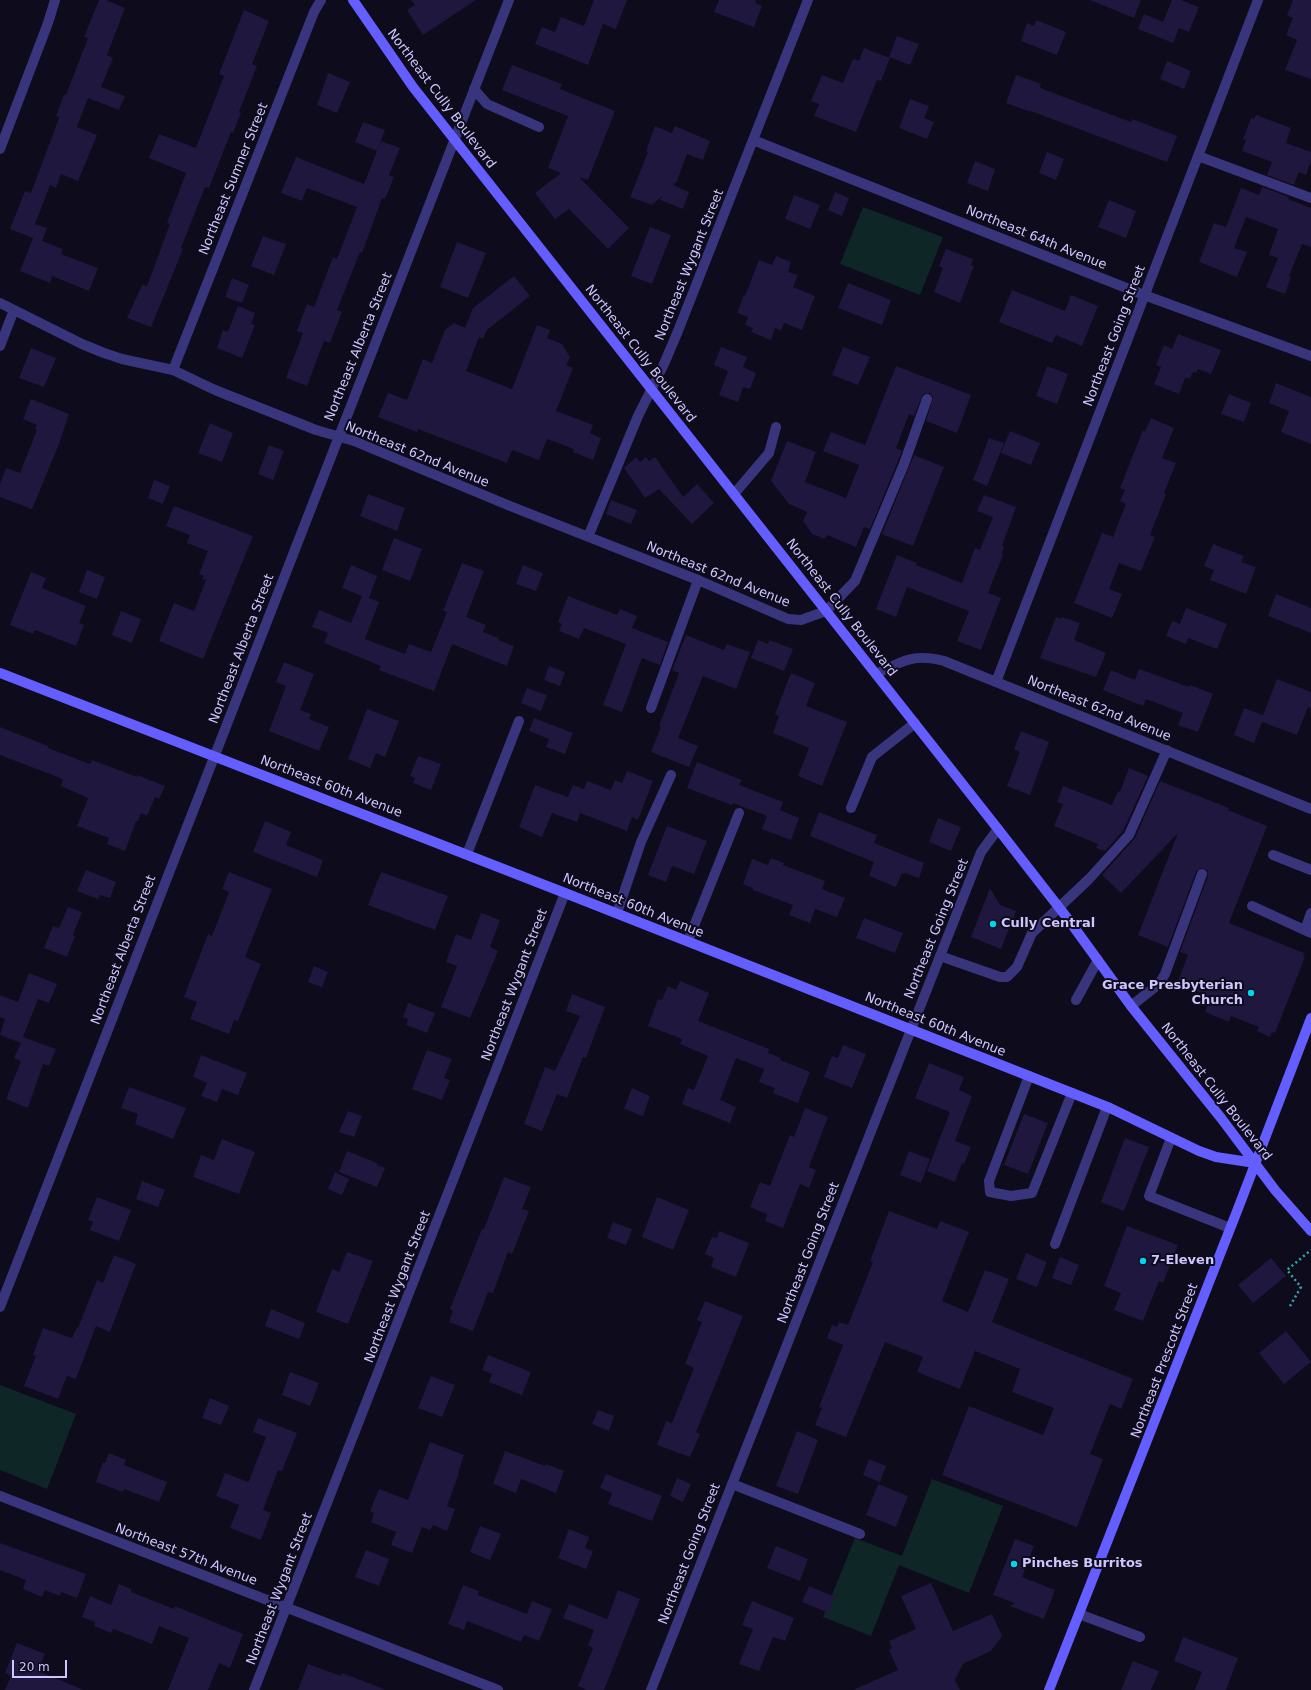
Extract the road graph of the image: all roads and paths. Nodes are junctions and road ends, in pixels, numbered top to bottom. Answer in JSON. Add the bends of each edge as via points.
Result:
{"nodes":[{"id":1,"x":55,"y":0,"type":"edge"},
{"id":2,"x":321,"y":0,"type":"edge"},
{"id":3,"x":353,"y":0,"type":"edge"},
{"id":4,"x":509,"y":0,"type":"edge"},
{"id":5,"x":808,"y":0,"type":"edge"},
{"id":6,"x":1258,"y":0,"type":"edge"},
{"id":7,"x":474,"y":89,"type":"junction"},
{"id":8,"x":539,"y":127,"type":"dead end"},
{"id":9,"x":454,"y":140,"type":"junction"},
{"id":10,"x":753,"y":140,"type":"junction"},
{"id":11,"x":0,"y":149,"type":"edge"},
{"id":12,"x":1198,"y":156,"type":"junction"},
{"id":13,"x":1311,"y":198,"type":"edge"},
{"id":14,"x":1144,"y":295,"type":"junction"},
{"id":15,"x":0,"y":303,"type":"edge"},
{"id":16,"x":14,"y":310,"type":"junction"},
{"id":17,"x":0,"y":346,"type":"edge"},
{"id":18,"x":1311,"y":356,"type":"edge"},
{"id":19,"x":173,"y":370,"type":"junction"},
{"id":20,"x":651,"y":389,"type":"junction"},
{"id":21,"x":927,"y":399,"type":"dead end"},
{"id":22,"x":776,"y":427,"type":"dead end"},
{"id":23,"x":338,"y":436,"type":"junction"},
{"id":24,"x":734,"y":494,"type":"junction"},
{"id":25,"x":588,"y":537,"type":"junction"},
{"id":26,"x":698,"y":580,"type":"junction"},
{"id":27,"x":826,"y":611,"type":"junction"},
{"id":28,"x":0,"y":673,"type":"edge"},
{"id":29,"x":876,"y":674,"type":"junction"},
{"id":30,"x":996,"y":682,"type":"junction"},
{"id":31,"x":651,"y":708,"type":"dead end"},
{"id":32,"x":519,"y":721,"type":"dead end"},
{"id":33,"x":915,"y":723,"type":"junction"},
{"id":34,"x":1167,"y":750,"type":"junction"},
{"id":35,"x":214,"y":755,"type":"junction"},
{"id":36,"x":671,"y":775,"type":"dead end"},
{"id":37,"x":851,"y":808,"type":"dead end"},
{"id":38,"x":1311,"y":809,"type":"edge"},
{"id":39,"x":739,"y":813,"type":"dead end"},
{"id":40,"x":998,"y":829,"type":"junction"},
{"id":41,"x":467,"y":854,"type":"junction"},
{"id":42,"x":1273,"y":855,"type":"dead end"},
{"id":43,"x":1311,"y":870,"type":"edge"},
{"id":44,"x":1202,"y":874,"type":"dead end"},
{"id":45,"x":565,"y":892,"type":"junction"},
{"id":46,"x":1252,"y":906,"type":"dead end"},
{"id":47,"x":1060,"y":907,"type":"junction"},
{"id":48,"x":617,"y":913,"type":"junction"},
{"id":49,"x":1311,"y":913,"type":"edge"},
{"id":50,"x":1308,"y":931,"type":"edge"},
{"id":51,"x":688,"y":941,"type":"junction"},
{"id":52,"x":940,"y":956,"type":"junction"},
{"id":53,"x":1098,"y":960,"type":"junction"},
{"id":54,"x":1076,"y":1000,"type":"dead end"},
{"id":55,"x":1132,"y":1006,"type":"junction"},
{"id":56,"x":1311,"y":1018,"type":"edge"},
{"id":57,"x":911,"y":1029,"type":"junction"},
{"id":58,"x":1030,"y":1076,"type":"junction"},
{"id":59,"x":1072,"y":1093,"type":"junction"},
{"id":60,"x":1107,"y":1107,"type":"junction"},
{"id":61,"x":1171,"y":1138,"type":"junction"},
{"id":62,"x":1255,"y":1163,"type":"junction"},
{"id":63,"x":1230,"y":1228,"type":"junction"},
{"id":64,"x":1311,"y":1231,"type":"edge"},
{"id":65,"x":1055,"y":1244,"type":"dead end"},
{"id":66,"x":1311,"y":1250,"type":"edge"},
{"id":67,"x":1290,"y":1306,"type":"dead end"},
{"id":68,"x":0,"y":1307,"type":"edge"},
{"id":69,"x":732,"y":1484,"type":"junction"},
{"id":70,"x":0,"y":1496,"type":"edge"},
{"id":71,"x":860,"y":1534,"type":"dead end"},
{"id":72,"x":287,"y":1608,"type":"junction"},
{"id":73,"x":1079,"y":1614,"type":"junction"},
{"id":74,"x":1140,"y":1637,"type":"dead end"},
{"id":75,"x":254,"y":1690,"type":"edge"},
{"id":76,"x":498,"y":1690,"type":"edge"},
{"id":77,"x":651,"y":1690,"type":"edge"},
{"id":78,"x":1049,"y":1690,"type":"edge"}],
"edges":[{"from":1,"to":11,"type":"street"},
{"from":2,"to":19,"type":"street","name":"Northeast Sumner Street","via":[[314,12]]},
{"from":3,"to":9,"type":"street","name":"Northeast Cully Boulevard","via":[[413,87]]},
{"from":4,"to":7,"type":"street","name":"Northeast Alberta Street"},
{"from":5,"to":10,"type":"street","name":"Northeast Wygant Street"},
{"from":6,"to":12,"type":"street","name":"Northeast Going Street"},
{"from":7,"to":8,"type":"street","via":[[488,104]]},
{"from":7,"to":9,"type":"street","name":"Northeast Alberta Street"},
{"from":9,"to":20,"type":"street","name":"Northeast Cully Boulevard"},
{"from":9,"to":23,"type":"street","name":"Northeast Alberta Street"},
{"from":10,"to":14,"type":"street","name":"Northeast 64th Avenue"},
{"from":10,"to":20,"type":"street","name":"Northeast Wygant Street","via":[[676,338]]},
{"from":12,"to":13,"type":"street"},
{"from":12,"to":14,"type":"street","name":"Northeast Going Street"},
{"from":14,"to":18,"type":"street","name":"Northeast 64th Avenue"},
{"from":14,"to":30,"type":"street","name":"Northeast Going Street"},
{"from":15,"to":16,"type":"street","name":"Northeast 62nd Avenue"},
{"from":16,"to":17,"type":"street"},
{"from":16,"to":19,"type":"street","name":"Northeast 62nd Avenue","via":[[104,353],[136,363]]},
{"from":19,"to":23,"type":"street","name":"Northeast 62nd Avenue","via":[[316,430]]},
{"from":20,"to":24,"type":"street","name":"Northeast Cully Boulevard"},
{"from":20,"to":25,"type":"street","name":"Northeast Wygant Street"},
{"from":21,"to":27,"type":"street","via":[[904,464],[855,581]]},
{"from":22,"to":24,"type":"street","via":[[770,453]]},
{"from":23,"to":25,"type":"street","name":"Northeast 62nd Avenue"},
{"from":23,"to":35,"type":"street","name":"Northeast Alberta Street"},
{"from":24,"to":27,"type":"street","name":"Northeast Cully Boulevard"},
{"from":25,"to":26,"type":"street","name":"Northeast 62nd Avenue"},
{"from":26,"to":27,"type":"street","name":"Northeast 62nd Avenue","via":[[788,618],[801,620]]},
{"from":26,"to":31,"type":"street"},
{"from":27,"to":29,"type":"street","name":"Northeast Cully Boulevard"},
{"from":28,"to":35,"type":"street","name":"Northeast 60th Avenue"},
{"from":29,"to":30,"type":"street","name":"Northeast 62nd Avenue","via":[[906,659],[929,657]]},
{"from":29,"to":33,"type":"street","name":"Northeast Cully Boulevard"},
{"from":30,"to":34,"type":"street","name":"Northeast 62nd Avenue"},
{"from":32,"to":41,"type":"street"},
{"from":33,"to":37,"type":"street","via":[[872,757]]},
{"from":33,"to":40,"type":"street","name":"Northeast Cully Boulevard"},
{"from":34,"to":38,"type":"street","name":"Northeast 62nd Avenue"},
{"from":34,"to":47,"type":"street","via":[[1129,835]]},
{"from":35,"to":41,"type":"street","name":"Northeast 60th Avenue"},
{"from":35,"to":68,"type":"street","name":"Northeast Alberta Street"},
{"from":36,"to":48,"type":"street","via":[[641,842]]},
{"from":39,"to":51,"type":"street"},
{"from":40,"to":47,"type":"street","name":"Northeast Cully Boulevard"},
{"from":40,"to":52,"type":"street","name":"Northeast Going Street","via":[[981,852]]},
{"from":41,"to":45,"type":"street","name":"Northeast 60th Avenue"},
{"from":42,"to":43,"type":"street"},
{"from":44,"to":55,"type":"street","via":[[1165,974],[1159,984]]},
{"from":45,"to":48,"type":"street","name":"Northeast 60th Avenue"},
{"from":45,"to":72,"type":"street","name":"Northeast Wygant Street"},
{"from":46,"to":50,"type":"street"},
{"from":47,"to":52,"type":"street","via":[[1032,933],[1017,967],[1007,977],[1000,978]]},
{"from":47,"to":53,"type":"street","name":"Northeast Cully Boulevard"},
{"from":48,"to":51,"type":"street","name":"Northeast 60th Avenue"},
{"from":49,"to":50,"type":"street"},
{"from":51,"to":57,"type":"street","name":"Northeast 60th Avenue"},
{"from":52,"to":57,"type":"street","name":"Northeast Going Street"},
{"from":53,"to":54,"type":"street"},
{"from":53,"to":55,"type":"street","name":"Northeast Cully Boulevard"},
{"from":55,"to":62,"type":"street","name":"Northeast Cully Boulevard"},
{"from":56,"to":62,"type":"street","name":"Northeast Prescott Street"},
{"from":57,"to":58,"type":"street","name":"Northeast 60th Avenue"},
{"from":57,"to":69,"type":"street","name":"Northeast Going Street"},
{"from":58,"to":59,"type":"street","name":"Northeast 60th Avenue"},
{"from":58,"to":59,"type":"street","via":[[989,1181],[990,1192],[1011,1196],[1032,1193]]},
{"from":59,"to":60,"type":"street","name":"Northeast 60th Avenue"},
{"from":60,"to":61,"type":"street","name":"Northeast 60th Avenue"},
{"from":60,"to":65,"type":"street"},
{"from":61,"to":62,"type":"street","name":"Northeast 60th Avenue","via":[[1216,1157]]},
{"from":61,"to":63,"type":"street","via":[[1149,1196]]},
{"from":62,"to":63,"type":"street","name":"Northeast Prescott Street"},
{"from":62,"to":64,"type":"street","name":"Northeast Cully Boulevard"},
{"from":63,"to":73,"type":"street","name":"Northeast Prescott Street"},
{"from":66,"to":67,"type":"path","via":[[1287,1270],[1300,1287]]},
{"from":69,"to":71,"type":"street"},
{"from":69,"to":77,"type":"street","name":"Northeast Going Street"},
{"from":70,"to":72,"type":"street","name":"Northeast 57th Avenue"},
{"from":72,"to":75,"type":"street","name":"Northeast Wygant Street"},
{"from":72,"to":76,"type":"street","name":"Northeast 57th Avenue"},
{"from":73,"to":74,"type":"street"},
{"from":73,"to":78,"type":"street","name":"Northeast Prescott Street"}]}
